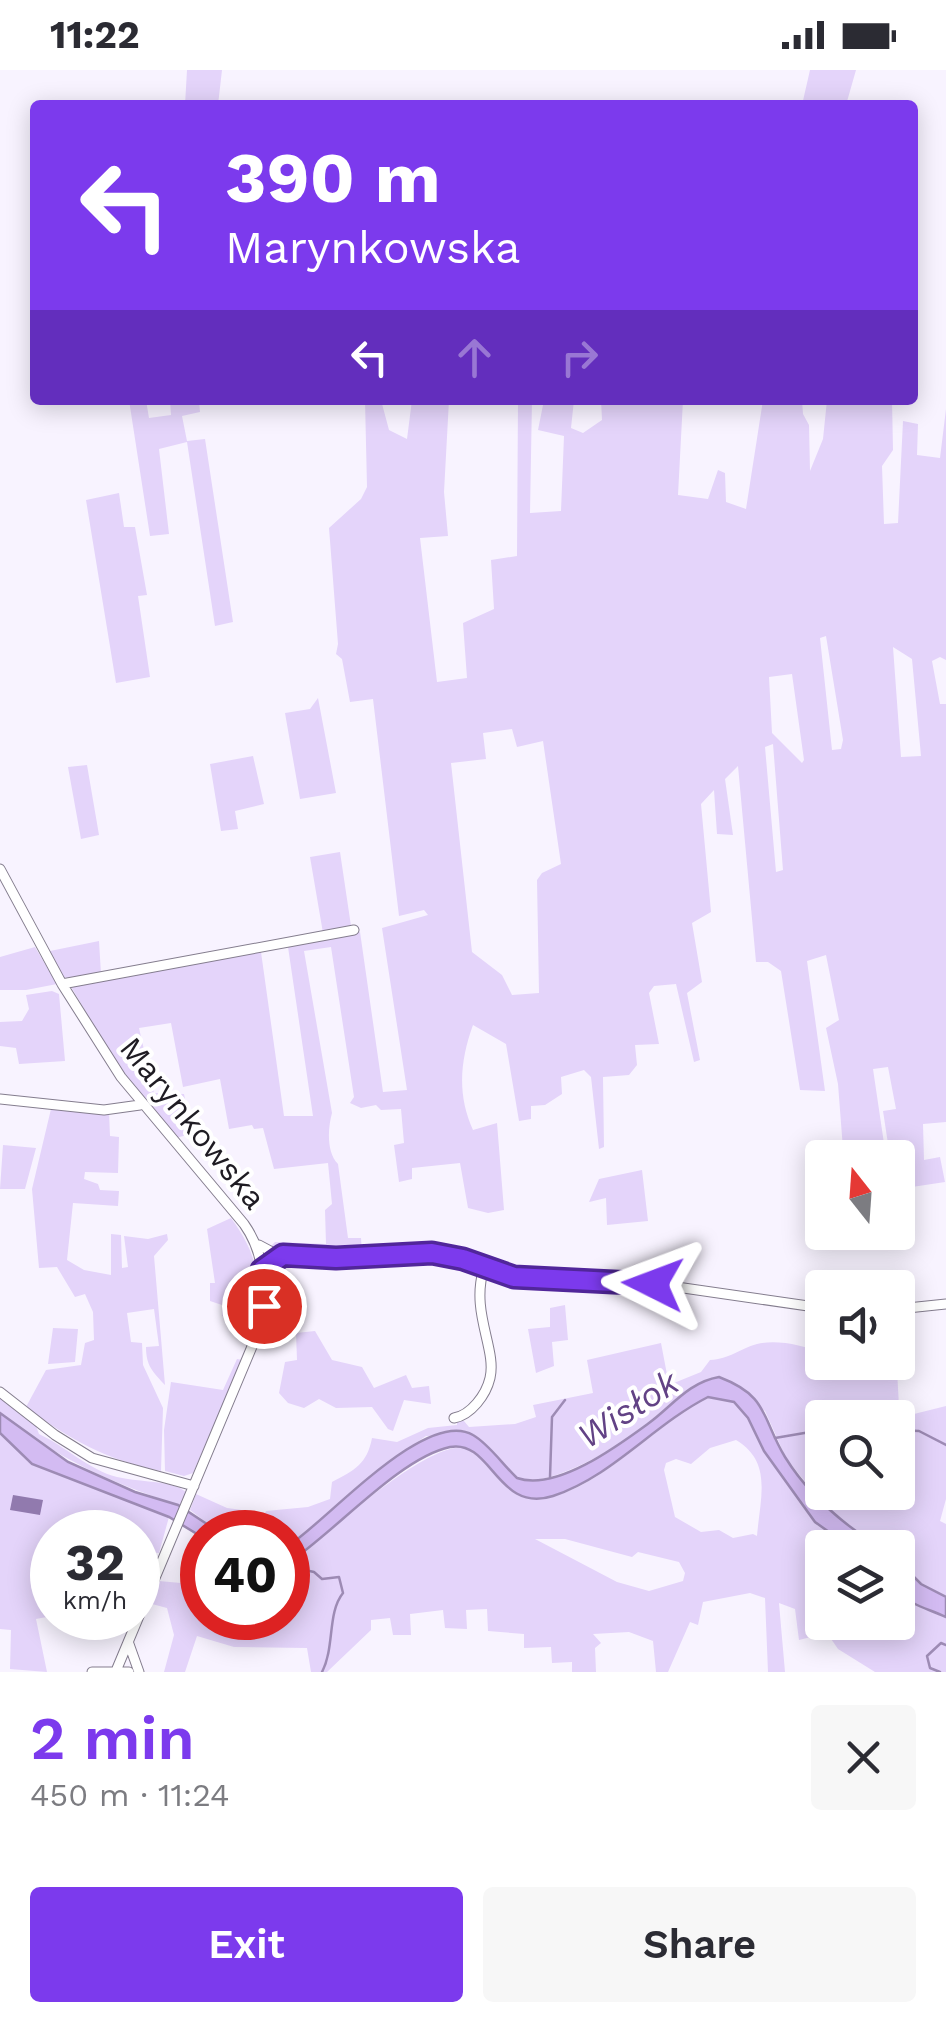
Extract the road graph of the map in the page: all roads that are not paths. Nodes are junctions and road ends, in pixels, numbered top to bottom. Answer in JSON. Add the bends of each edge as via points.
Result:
{"nodes":[{"id":1,"x":0,"y":870,"type":"edge"},
{"id":2,"x":354,"y":930,"type":"dead end"},
{"id":3,"x":62,"y":984,"type":"junction"},
{"id":4,"x":0,"y":1099,"type":"edge"},
{"id":5,"x":140,"y":1105,"type":"junction"},
{"id":6,"x":258,"y":1244,"type":"junction"},
{"id":7,"x":283,"y":1255,"type":"junction"},
{"id":8,"x":484,"y":1268,"type":"junction"},
{"id":9,"x":262,"y":1270,"type":"junction"},
{"id":10,"x":946,"y":1304,"type":"edge"},
{"id":11,"x":805,"y":1306,"type":"edge"},
{"id":12,"x":915,"y":1307,"type":"edge"},
{"id":13,"x":0,"y":1392,"type":"edge"},
{"id":14,"x":454,"y":1418,"type":"dead end"},
{"id":15,"x":192,"y":1490,"type":"junction"},
{"id":16,"x":129,"y":1647,"type":"junction"},
{"id":17,"x":118,"y":1671,"type":"edge"},
{"id":18,"x":92,"y":1672,"type":"edge"},
{"id":19,"x":129,"y":1672,"type":"edge"},
{"id":20,"x":140,"y":1672,"type":"edge"}],
"edges":[{"from":1,"to":3,"type":"street","name":"Marynkowska"},
{"from":2,"to":3,"type":"street"},
{"from":3,"to":5,"type":"street","name":"Marynkowska"},
{"from":4,"to":5,"type":"street","via":[[104,1110]]},
{"from":5,"to":6,"type":"street","name":"Marynkowska"},
{"from":6,"to":7,"type":"street"},
{"from":6,"to":9,"type":"street","name":"Marynkowska"},
{"from":7,"to":8,"type":"street","via":[[432,1253]]},
{"from":7,"to":9,"type":"street"},
{"from":8,"to":11,"type":"street","via":[[514,1277],[656,1284]]},
{"from":8,"to":14,"type":"street","via":[[478,1303],[491,1377],[478,1402]]},
{"from":9,"to":15,"type":"street","name":"Marynkowska","via":[[264,1306],[256,1337]]},
{"from":10,"to":12,"type":"street"},
{"from":13,"to":15,"type":"street","via":[[92,1458]]},
{"from":15,"to":16,"type":"street","name":"Marynkowska"},
{"from":16,"to":17,"type":"street","name":"Marynkowska"},
{"from":16,"to":20,"type":"street"},
{"from":17,"to":18,"type":"street"},
{"from":17,"to":19,"type":"street"}]}
